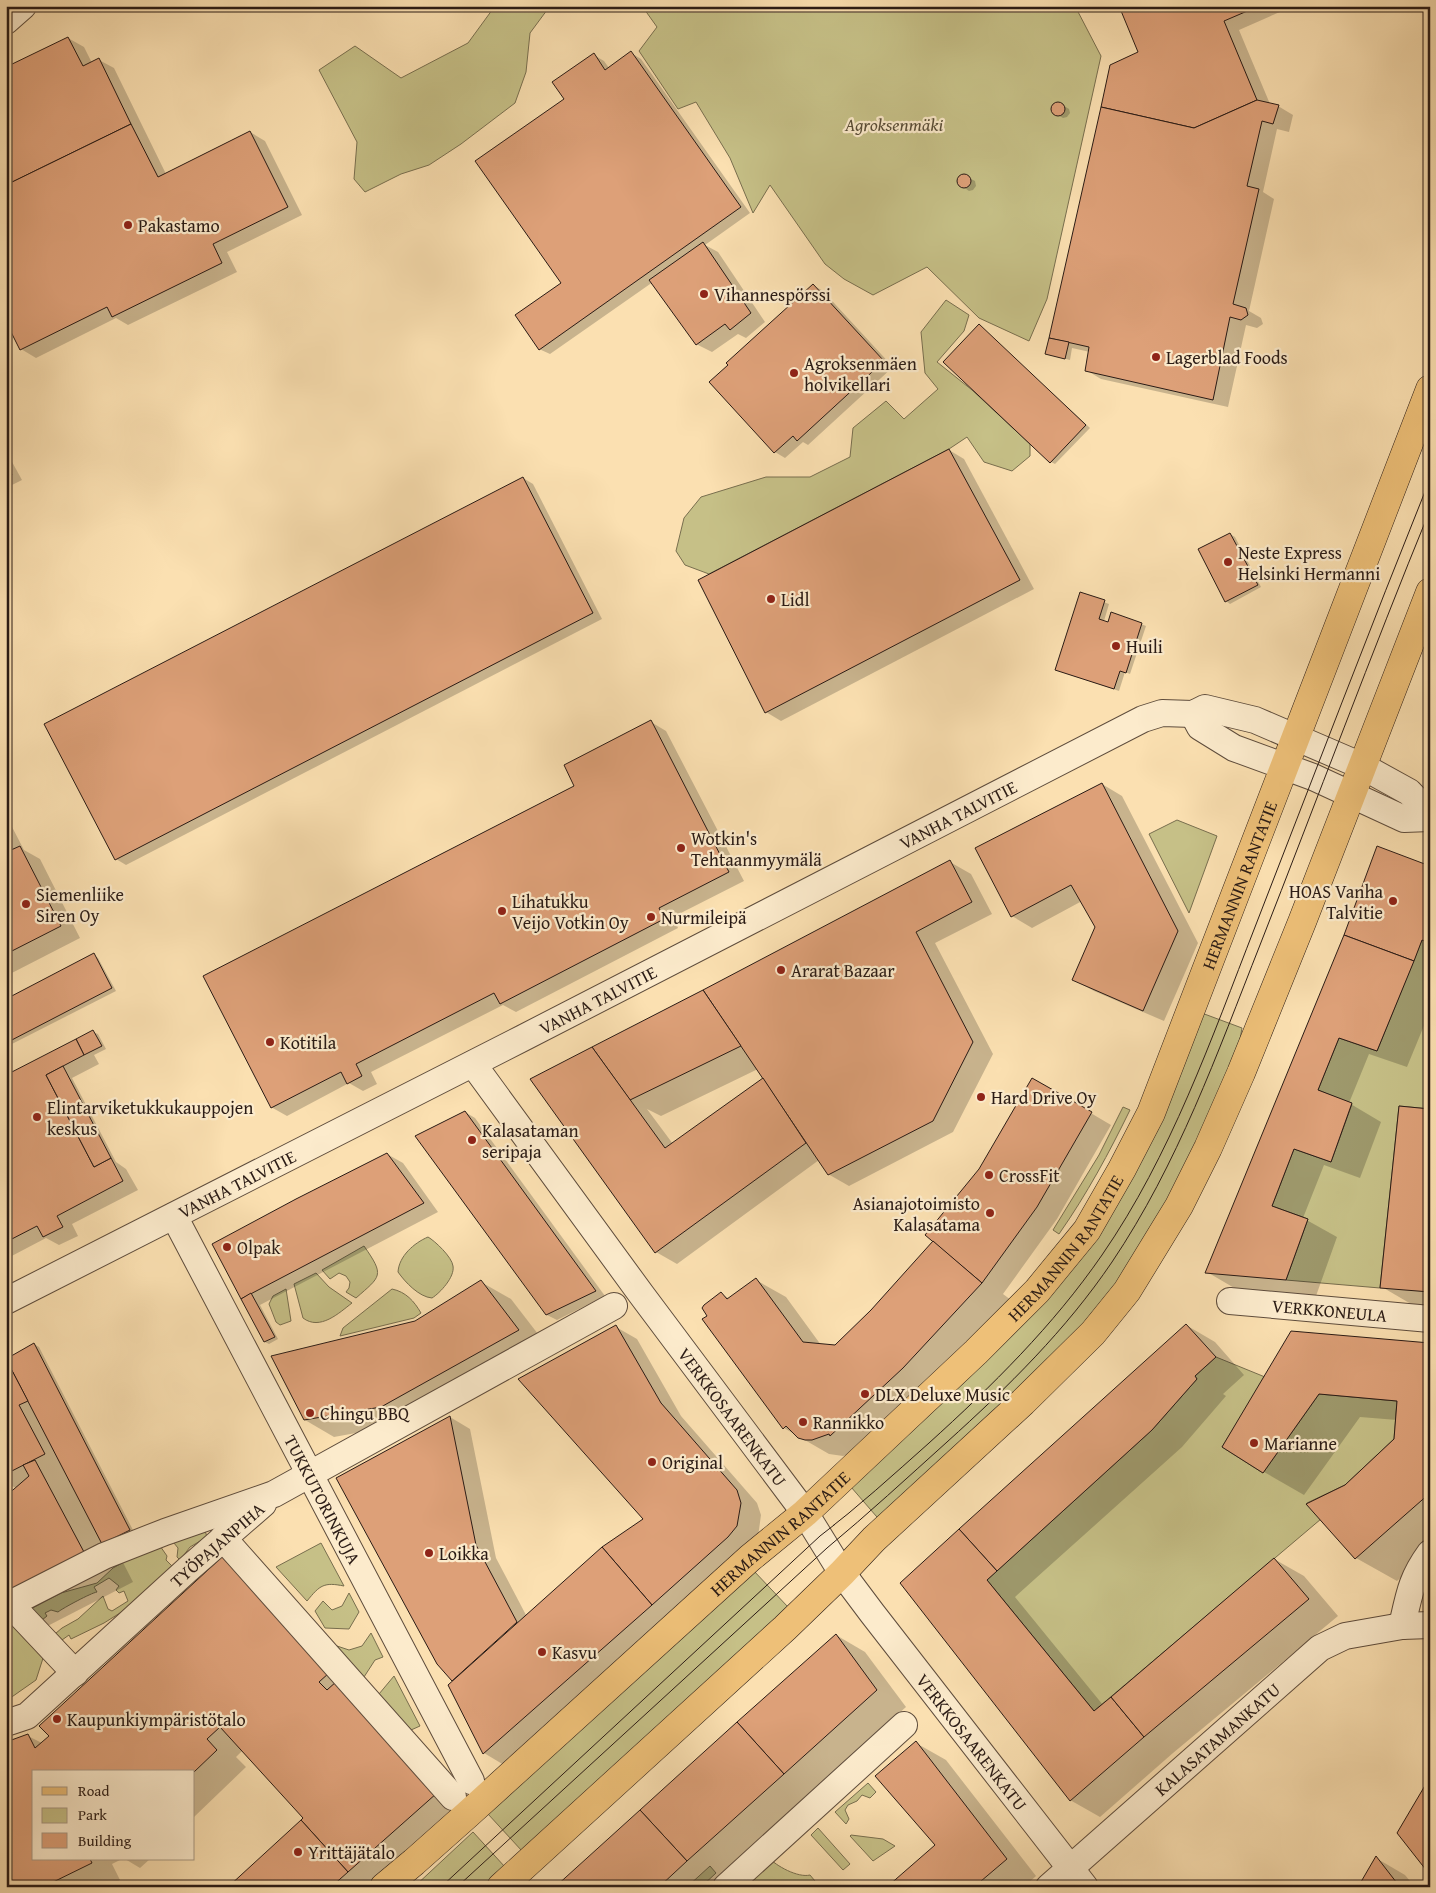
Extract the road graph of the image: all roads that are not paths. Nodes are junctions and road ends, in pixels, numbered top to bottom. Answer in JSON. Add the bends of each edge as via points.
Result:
{"nodes":[{"id":1,"x":23,"y":6,"type":"edge"},
{"id":2,"x":6,"y":21,"type":"edge"},
{"id":3,"x":1430,"y":389,"type":"edge"},
{"id":4,"x":1430,"y":592,"type":"edge"},
{"id":5,"x":1193,"y":714,"type":"junction"},
{"id":6,"x":1296,"y":738,"type":"junction"},
{"id":7,"x":1285,"y":766,"type":"junction"},
{"id":8,"x":1362,"y":766,"type":"junction"},
{"id":9,"x":1351,"y":794,"type":"junction"},
{"id":10,"x":1430,"y":816,"type":"edge"},
{"id":11,"x":473,"y":1064,"type":"junction"},
{"id":12,"x":174,"y":1216,"type":"junction"},
{"id":13,"x":6,"y":1301,"type":"edge"},
{"id":14,"x":1230,"y":1301,"type":"dead end"},
{"id":15,"x":614,"y":1306,"type":"dead end"},
{"id":16,"x":1430,"y":1319,"type":"edge"},
{"id":17,"x":309,"y":1475,"type":"junction"},
{"id":18,"x":274,"y":1494,"type":"junction"},
{"id":19,"x":805,"y":1513,"type":"junction"},
{"id":20,"x":223,"y":1538,"type":"junction"},
{"id":21,"x":1430,"y":1553,"type":"edge"},
{"id":22,"x":842,"y":1573,"type":"junction"},
{"id":23,"x":8,"y":1605,"type":"edge"},
{"id":24,"x":1430,"y":1625,"type":"edge"},
{"id":25,"x":1402,"y":1626,"type":"junction"},
{"id":26,"x":75,"y":1672,"type":"junction"},
{"id":27,"x":6,"y":1723,"type":"edge"},
{"id":28,"x":904,"y":1725,"type":"dead end"},
{"id":29,"x":1078,"y":1878,"type":"edge"},
{"id":30,"x":384,"y":1887,"type":"edge"},
{"id":31,"x":501,"y":1887,"type":"edge"},
{"id":32,"x":726,"y":1887,"type":"edge"},
{"id":33,"x":1049,"y":1887,"type":"edge"}],
"edges":[{"from":1,"to":2,"type":"street"},
{"from":3,"to":6,"type":"main road","name":"HERMANNIN RANTATIE"},
{"from":4,"to":8,"type":"main road"},
{"from":5,"to":6,"type":"street","name":"VANHA TALVITIE","via":[[1205,708],[1244,716]]},
{"from":5,"to":7,"type":"street","name":"VANHA TALVITIE","via":[[1200,727],[1234,748]]},
{"from":5,"to":11,"type":"street","name":"VANHA TALVITIE","via":[[1162,713],[1143,719]]},
{"from":6,"to":7,"type":"main road","name":"HERMANNIN RANTATIE"},
{"from":6,"to":8,"type":"street","name":"VANHA TALVITIE"},
{"from":7,"to":9,"type":"street","name":"VANHA TALVITIE"},
{"from":7,"to":19,"type":"main road","name":"HERMANNIN RANTATIE","via":[[1151,1113],[1087,1230],[1036,1291],[976,1352]]},
{"from":8,"to":9,"type":"main road"},
{"from":8,"to":10,"type":"street","name":"VANHA TALVITIE","via":[[1409,792]]},
{"from":9,"to":10,"type":"street","name":"VANHA TALVITIE","via":[[1404,820]]},
{"from":9,"to":22,"type":"main road","via":[[1302,922],[1208,1148],[1179,1206],[1137,1275],[1093,1333]]},
{"from":11,"to":12,"type":"street","name":"VANHA TALVITIE"},
{"from":11,"to":19,"type":"street","name":"VERKKOSAARENKATU"},
{"from":12,"to":13,"type":"street","name":"VANHA TALVITIE"},
{"from":12,"to":17,"type":"street","name":"TUKKUTORINKUJA"},
{"from":14,"to":16,"type":"street","name":"VERKKONEULA"},
{"from":15,"to":17,"type":"street"},
{"from":17,"to":18,"type":"street"},
{"from":17,"to":20,"type":"street","name":"TUKKUTORINKUJA","via":[[462,1789]]},
{"from":18,"to":20,"type":"street","name":"TYÖPAJANPIHA"},
{"from":18,"to":23,"type":"street","name":"TYÖPAJANPIHA","via":[[104,1556]]},
{"from":19,"to":22,"type":"street","name":"VERKKOSAARENKATU"},
{"from":19,"to":30,"type":"main road","name":"HERMANNIN RANTATIE","via":[[750,1558]]},
{"from":20,"to":26,"type":"street","name":"TYÖPAJANPIHA"},
{"from":21,"to":25,"type":"street","via":[[1417,1571],[1410,1589]]},
{"from":22,"to":29,"type":"street","name":"VERKKOSAARENKATU"},
{"from":22,"to":31,"type":"main road"},
{"from":23,"to":26,"type":"street"},
{"from":24,"to":25,"type":"street","name":"KALASATAMANKATU"},
{"from":25,"to":29,"type":"street","name":"KALASATAMANKATU","via":[[1345,1636],[1320,1648]]},
{"from":26,"to":27,"type":"street","name":"TYÖPAJANPIHA","via":[[27,1716]]},
{"from":28,"to":32,"type":"street"},
{"from":29,"to":33,"type":"street","name":"KALASATAMANKATU"}]}
